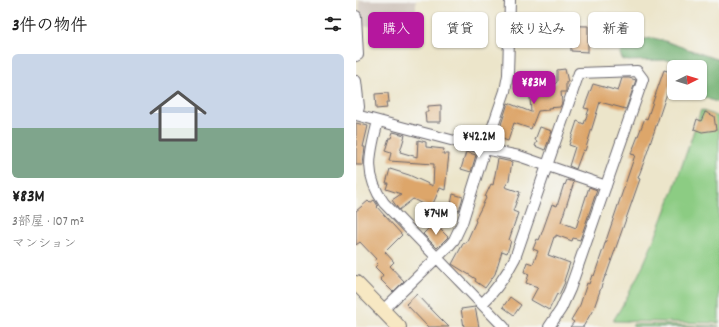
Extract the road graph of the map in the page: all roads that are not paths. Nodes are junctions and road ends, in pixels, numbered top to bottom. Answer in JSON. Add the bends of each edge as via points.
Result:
{"nodes":[{"id":1,"x":510,"y":0,"type":"edge"},
{"id":2,"x":356,"y":16,"type":"edge"},
{"id":3,"x":356,"y":56,"type":"edge"},
{"id":4,"x":356,"y":81,"type":"edge"},
{"id":5,"x":356,"y":115,"type":"edge"},
{"id":6,"x":378,"y":121,"type":"junction"},
{"id":7,"x":485,"y":149,"type":"junction"},
{"id":8,"x":547,"y":165,"type":"junction"},
{"id":9,"x":606,"y":186,"type":"junction"},
{"id":10,"x":437,"y":258,"type":"junction"},
{"id":11,"x":356,"y":283,"type":"edge"},
{"id":12,"x":482,"y":304,"type":"junction"},
{"id":13,"x":383,"y":310,"type":"junction"},
{"id":14,"x":399,"y":327,"type":"edge"},
{"id":15,"x":504,"y":327,"type":"edge"},
{"id":16,"x":549,"y":327,"type":"edge"}],
"edges":[{"from":1,"to":7,"type":"street","via":[[507,83]]},
{"from":2,"to":3,"type":"street"},
{"from":4,"to":5,"type":"street","via":[[359,107]]},
{"from":5,"to":6,"type":"street"},
{"from":6,"to":7,"type":"street"},
{"from":6,"to":10,"type":"street","via":[[369,168],[374,187],[384,203]]},
{"from":7,"to":8,"type":"street"},
{"from":7,"to":10,"type":"street","via":[[462,223],[454,240]]},
{"from":8,"to":9,"type":"street"},
{"from":8,"to":9,"type":"street","via":[[579,73],[637,71],[643,79]]},
{"from":8,"to":12,"type":"street","via":[[510,268],[498,287]]},
{"from":9,"to":16,"type":"street","via":[[570,289]]},
{"from":10,"to":12,"type":"street"},
{"from":10,"to":13,"type":"street"},
{"from":11,"to":13,"type":"street"},
{"from":12,"to":15,"type":"street"},
{"from":13,"to":14,"type":"street"}]}
